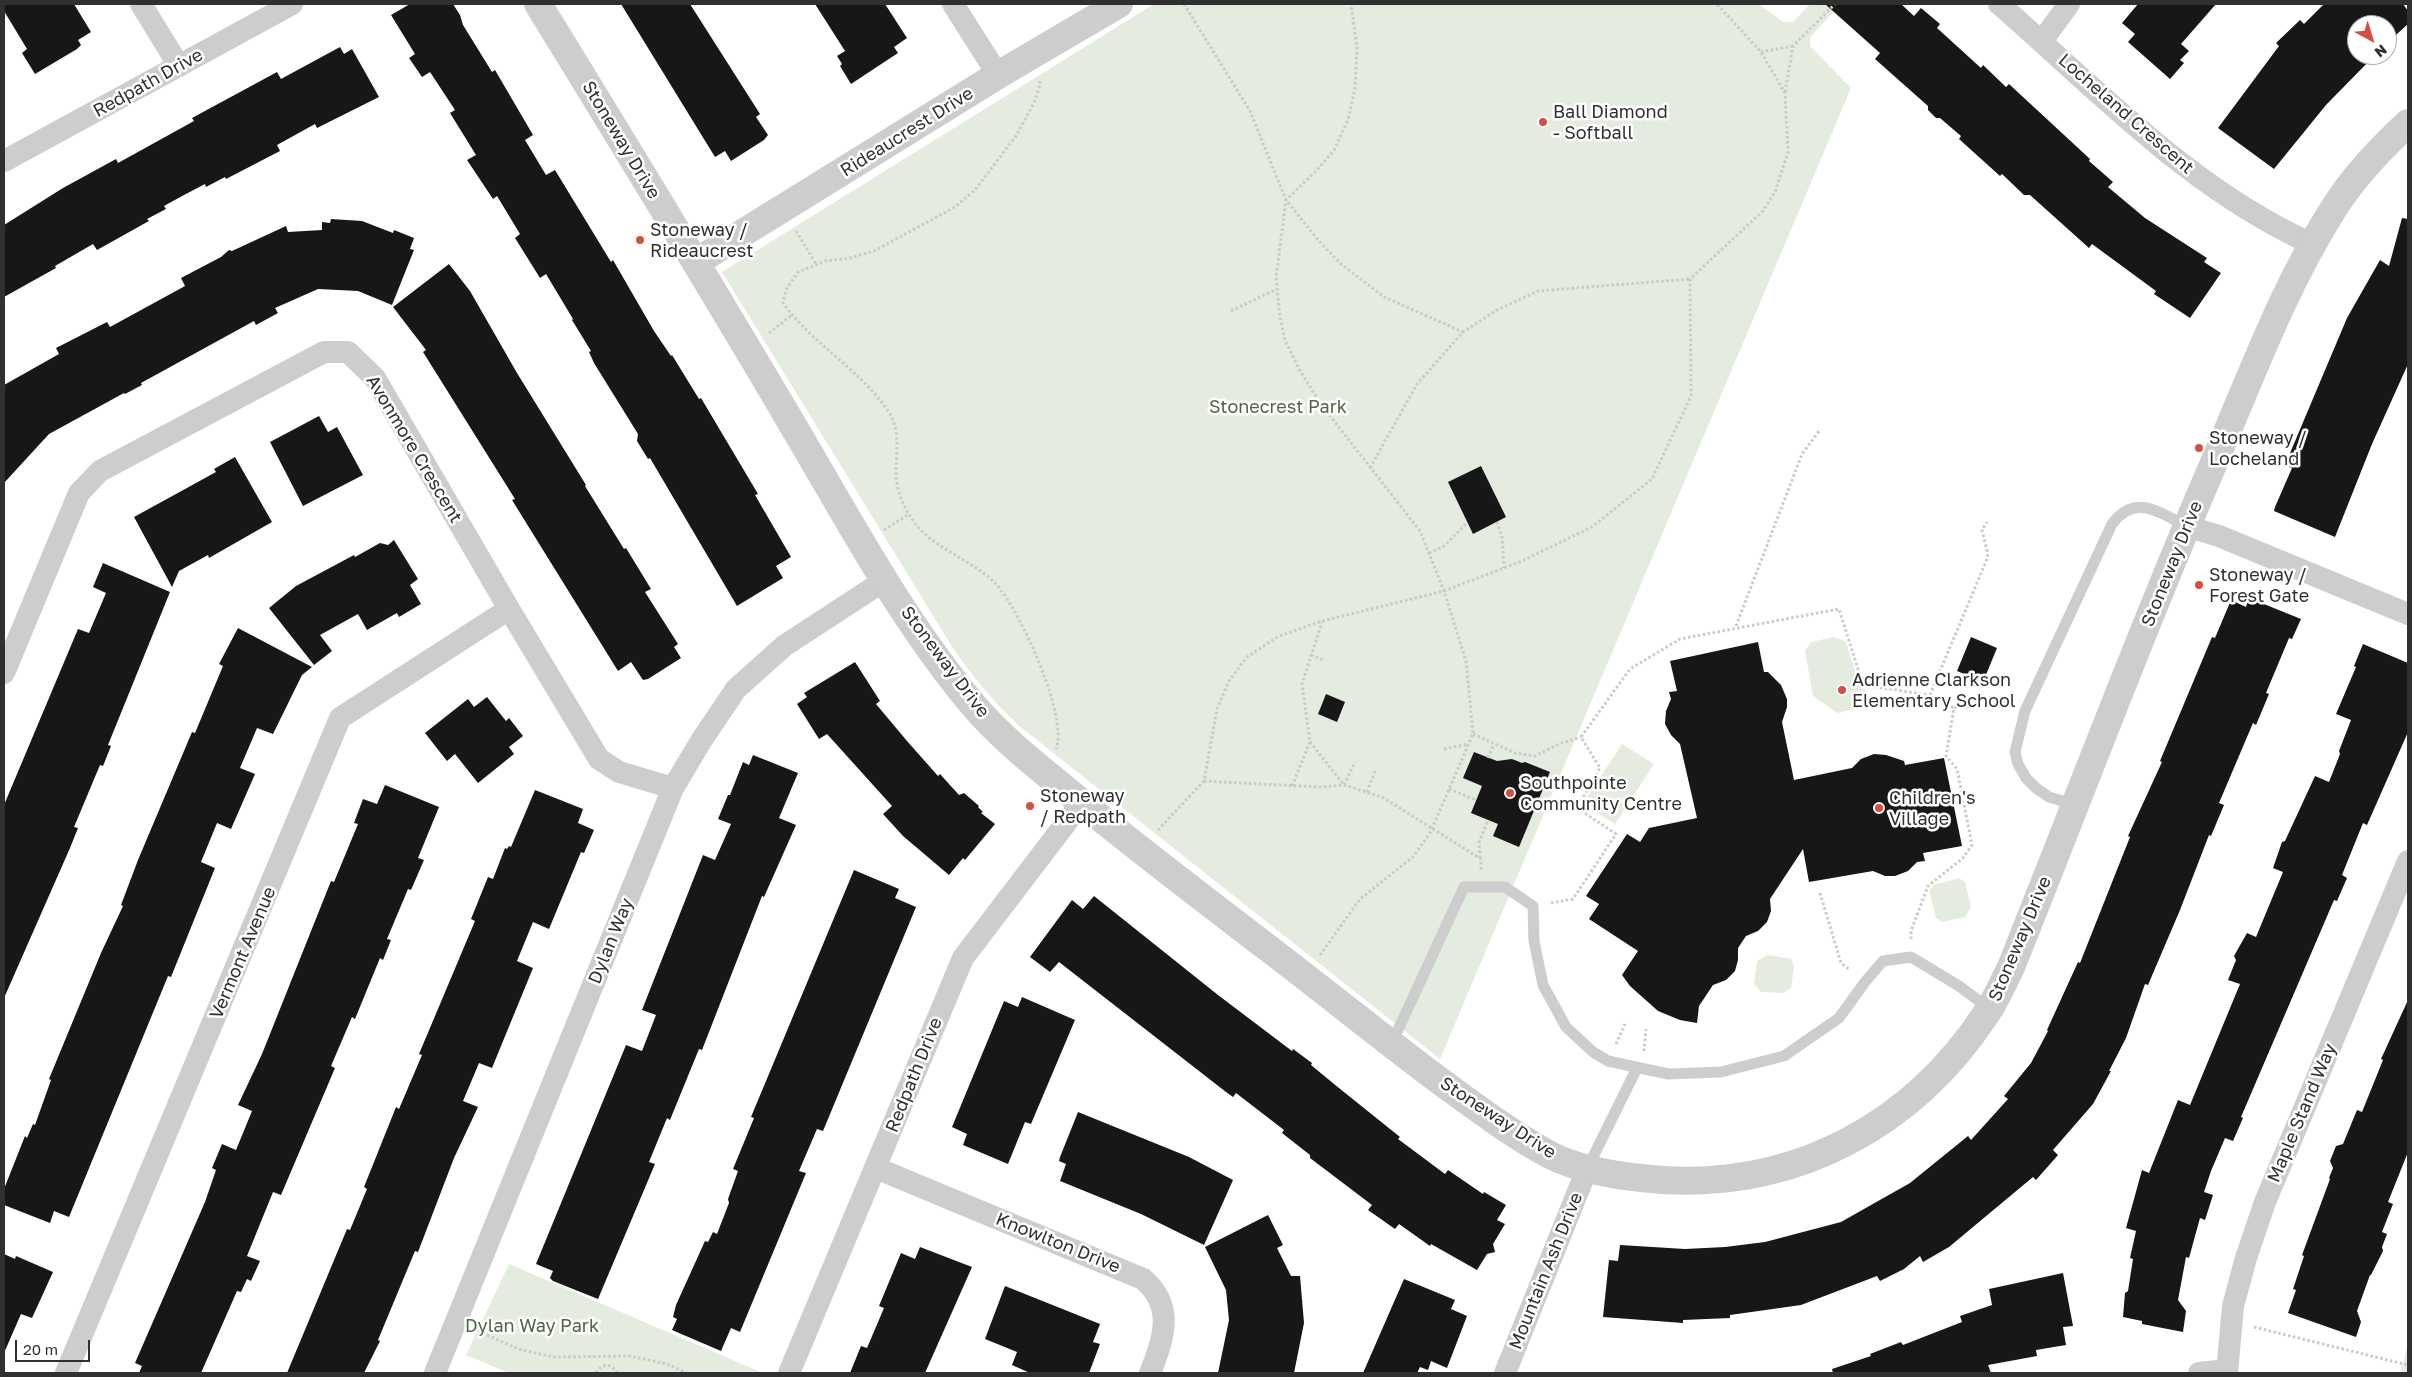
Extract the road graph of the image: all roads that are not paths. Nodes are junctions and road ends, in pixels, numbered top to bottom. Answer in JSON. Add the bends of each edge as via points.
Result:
{"nodes":[{"id":1,"x":141,"y":4,"type":"edge"},
{"id":2,"x":292,"y":4,"type":"edge"},
{"id":3,"x":538,"y":4,"type":"edge"},
{"id":4,"x":953,"y":4,"type":"edge"},
{"id":5,"x":1119,"y":4,"type":"edge"},
{"id":6,"x":1998,"y":4,"type":"edge"},
{"id":7,"x":2069,"y":4,"type":"edge"},
{"id":8,"x":2042,"y":41,"type":"junction"},
{"id":9,"x":179,"y":66,"type":"junction"},
{"id":10,"x":998,"y":75,"type":"junction"},
{"id":11,"x":2408,"y":123,"type":"edge"},
{"id":12,"x":4,"y":161,"type":"edge"},
{"id":13,"x":2312,"y":244,"type":"junction"},
{"id":14,"x":696,"y":262,"type":"junction"},
{"id":15,"x":2186,"y":526,"type":"junction"},
{"id":16,"x":885,"y":580,"type":"junction"},
{"id":17,"x":509,"y":609,"type":"junction"},
{"id":18,"x":2408,"y":614,"type":"edge"},
{"id":19,"x":4,"y":673,"type":"edge"},
{"id":20,"x":673,"y":788,"type":"junction"},
{"id":21,"x":1082,"y":802,"type":"junction"},
{"id":22,"x":2076,"y":805,"type":"junction"},
{"id":23,"x":2408,"y":861,"type":"edge"},
{"id":24,"x":1990,"y":1009,"type":"junction"},
{"id":25,"x":1391,"y":1045,"type":"junction"},
{"id":26,"x":1637,"y":1068,"type":"junction"},
{"id":27,"x":876,"y":1168,"type":"junction"},
{"id":28,"x":1587,"y":1169,"type":"junction"},
{"id":29,"x":2227,"y":1372,"type":"edge"},
{"id":30,"x":66,"y":1373,"type":"edge"},
{"id":31,"x":435,"y":1373,"type":"edge"},
{"id":32,"x":789,"y":1373,"type":"edge"},
{"id":33,"x":1150,"y":1373,"type":"edge"},
{"id":34,"x":1506,"y":1373,"type":"edge"},
{"id":35,"x":2199,"y":1373,"type":"edge"}],
"edges":[{"from":1,"to":9,"type":"street"},
{"from":2,"to":9,"type":"street","name":"Redpath Drive"},
{"from":3,"to":14,"type":"street","name":"Stoneway Drive"},
{"from":4,"to":10,"type":"street"},
{"from":5,"to":10,"type":"street","name":"Rideaucrest Drive"},
{"from":6,"to":8,"type":"street","name":"Locheland Crescent"},
{"from":7,"to":8,"type":"street"},
{"from":8,"to":13,"type":"street","name":"Locheland Crescent","via":[[2142,133],[2202,180],[2279,229]]},
{"from":9,"to":12,"type":"street","name":"Redpath Drive"},
{"from":10,"to":14,"type":"street","name":"Rideaucrest Drive"},
{"from":11,"to":13,"type":"street","name":"Stoneway Drive","via":[[2363,170],[2335,206]]},
{"from":13,"to":15,"type":"street","name":"Stoneway Drive","via":[[2264,345]]},
{"from":14,"to":16,"type":"street","name":"Stoneway Drive"},
{"from":15,"to":18,"type":"street","via":[[2219,536]]},
{"from":15,"to":22,"type":"street","name":"Stoneway Drive"},
{"from":15,"to":22,"type":"lane","via":[[2148,507],[2136,507],[2120,513],[2025,711],[2015,752],[2018,764],[2036,788],[2049,797]]},
{"from":16,"to":20,"type":"street","name":"Dylan Way","via":[[784,646],[736,689]]},
{"from":16,"to":21,"type":"street","name":"Stoneway Drive","via":[[977,709],[1018,750]]},
{"from":17,"to":19,"type":"street","name":"Avonmore Crescent","via":[[375,378],[348,352],[324,352],[100,471],[79,492]]},
{"from":17,"to":20,"type":"street","name":"Avonmore Crescent","via":[[599,759],[619,772]]},
{"from":17,"to":30,"type":"street","name":"Vermont Avenue","via":[[340,718]]},
{"from":20,"to":31,"type":"street","name":"Dylan Way"},
{"from":21,"to":25,"type":"street","name":"Stoneway Drive"},
{"from":21,"to":27,"type":"street","name":"Redpath Drive","via":[[963,958]]},
{"from":22,"to":24,"type":"street","name":"Stoneway Drive","via":[[2011,967]]},
{"from":23,"to":29,"type":"street","name":"Maple Stand Way","via":[[2265,1202],[2233,1306]]},
{"from":24,"to":26,"type":"lane","via":[[1911,957],[1883,961],[1839,1018],[1784,1056],[1721,1072],[1668,1074]]},
{"from":24,"to":28,"type":"street","name":"Stoneway Drive","via":[[1963,1048],[1932,1082],[1864,1134],[1822,1155],[1779,1169],[1694,1182],[1638,1178]]},
{"from":25,"to":26,"type":"lane","via":[[1464,886],[1505,887],[1533,906],[1534,941],[1543,985],[1566,1027],[1608,1061]]},
{"from":25,"to":28,"type":"street","name":"Stoneway Drive","via":[[1514,1133],[1553,1156]]},
{"from":26,"to":28,"type":"lane"},
{"from":27,"to":32,"type":"street","name":"Redpath Drive"},
{"from":27,"to":33,"type":"street","name":"Knowlton Drive","via":[[1143,1279],[1154,1288],[1164,1313],[1161,1346]]},
{"from":28,"to":34,"type":"street","name":"Mountain Ash Drive"},
{"from":29,"to":35,"type":"street"}]}
